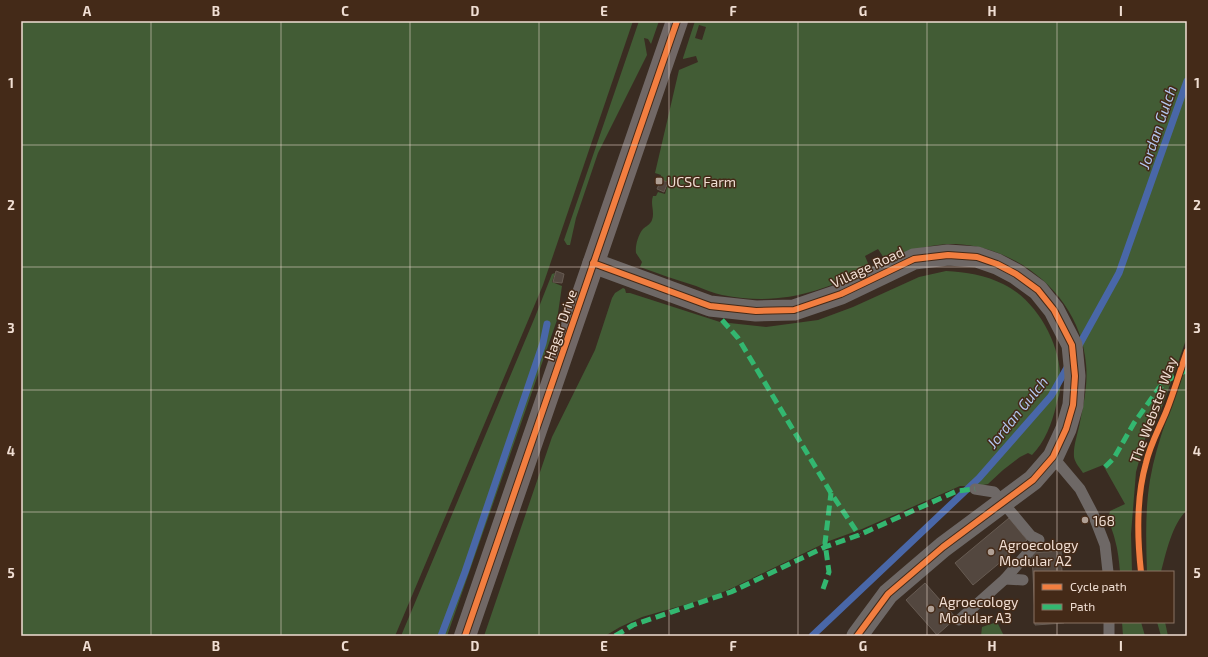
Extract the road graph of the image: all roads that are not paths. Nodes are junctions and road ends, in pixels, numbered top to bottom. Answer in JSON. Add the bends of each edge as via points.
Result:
{"nodes":[{"id":1,"x":677,"y":21,"type":"edge"},
{"id":2,"x":593,"y":263,"type":"junction"},
{"id":3,"x":1053,"y":457,"type":"junction"},
{"id":4,"x":975,"y":489,"type":"dead end"},
{"id":5,"x":1003,"y":502,"type":"junction"},
{"id":6,"x":1108,"y":571,"type":"edge"},
{"id":7,"x":1005,"y":578,"type":"junction"},
{"id":8,"x":1023,"y":580,"type":"dead end"},
{"id":9,"x":958,"y":620,"type":"dead end"},
{"id":10,"x":1109,"y":623,"type":"edge"},
{"id":11,"x":465,"y":636,"type":"edge"},
{"id":12,"x":857,"y":636,"type":"edge"},
{"id":13,"x":1109,"y":636,"type":"edge"}],
"edges":[{"from":1,"to":2,"type":"main road","name":"Hagar Drive"},
{"from":2,"to":3,"type":"street","name":"Village Road","via":[[710,306],[756,311],[794,310],[841,294],[914,259],[948,254],[977,257],[997,264],[1038,290],[1054,310],[1072,345],[1075,376],[1073,405],[1066,429]]},
{"from":2,"to":11,"type":"main road","name":"Hagar Drive"},
{"from":3,"to":5,"type":"street","name":"Village Road","via":[[1033,480]]},
{"from":3,"to":6,"type":"lane","via":[[1080,489],[1093,514],[1105,545]]},
{"from":4,"to":5,"type":"lane","via":[[994,492]]},
{"from":5,"to":7,"type":"lane","via":[[1031,536],[1039,540]]},
{"from":5,"to":12,"type":"street","name":"Village Road","via":[[943,547],[888,594]]},
{"from":7,"to":8,"type":"lane"},
{"from":7,"to":9,"type":"lane"},
{"from":10,"to":13,"type":"lane"}]}
